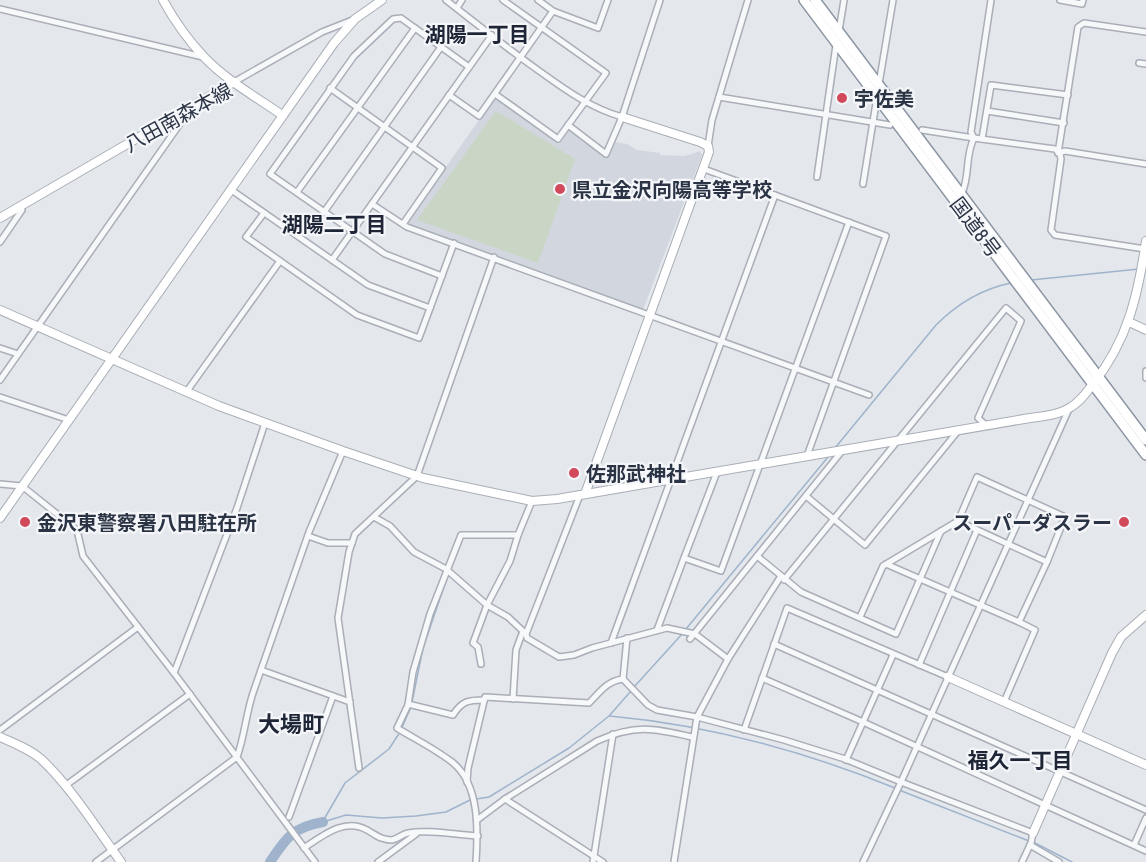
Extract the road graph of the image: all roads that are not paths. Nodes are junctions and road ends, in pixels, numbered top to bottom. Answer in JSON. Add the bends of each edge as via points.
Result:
{"nodes":[{"id":1,"x":163,"y":0,"type":"edge"},
{"id":2,"x":382,"y":0,"type":"edge"},
{"id":3,"x":446,"y":0,"type":"edge"},
{"id":4,"x":462,"y":0,"type":"edge"},
{"id":5,"x":503,"y":0,"type":"edge"},
{"id":6,"x":538,"y":0,"type":"edge"},
{"id":7,"x":608,"y":0,"type":"edge"},
{"id":8,"x":660,"y":0,"type":"edge"},
{"id":9,"x":748,"y":0,"type":"edge"},
{"id":10,"x":804,"y":0,"type":"edge"},
{"id":11,"x":815,"y":0,"type":"edge"},
{"id":12,"x":844,"y":0,"type":"edge"},
{"id":13,"x":893,"y":0,"type":"edge"},
{"id":14,"x":991,"y":0,"type":"edge"},
{"id":15,"x":1060,"y":0,"type":"edge"},
{"id":16,"x":1083,"y":0,"type":"edge"},
{"id":17,"x":457,"y":8,"type":"junction"},
{"id":18,"x":0,"y":9,"type":"edge"},
{"id":19,"x":553,"y":10,"type":"junction"},
{"id":20,"x":355,"y":19,"type":"junction"},
{"id":21,"x":541,"y":27,"type":"junction"},
{"id":22,"x":414,"y":28,"type":"junction"},
{"id":23,"x":839,"y":31,"type":"junction"},
{"id":24,"x":1146,"y":32,"type":"edge"},
{"id":25,"x":492,"y":35,"type":"junction"},
{"id":26,"x":837,"y":44,"type":"junction"},
{"id":27,"x":441,"y":47,"type":"junction"},
{"id":28,"x":204,"y":57,"type":"junction"},
{"id":29,"x":520,"y":58,"type":"junction"},
{"id":30,"x":1138,"y":63,"type":"dead end"},
{"id":31,"x":1146,"y":64,"type":"edge"},
{"id":32,"x":469,"y":67,"type":"junction"},
{"id":33,"x":234,"y":82,"type":"junction"},
{"id":34,"x":879,"y":84,"type":"junction"},
{"id":35,"x":330,"y":88,"type":"junction"},
{"id":36,"x":495,"y":94,"type":"junction"},
{"id":37,"x":449,"y":95,"type":"junction"},
{"id":38,"x":1068,"y":95,"type":"junction"},
{"id":39,"x":719,"y":97,"type":"junction"},
{"id":40,"x":877,"y":97,"type":"junction"},
{"id":41,"x":584,"y":102,"type":"junction"},
{"id":42,"x":191,"y":107,"type":"junction"},
{"id":43,"x":357,"y":108,"type":"junction"},
{"id":44,"x":987,"y":111,"type":"junction"},
{"id":45,"x":282,"y":115,"type":"junction"},
{"id":46,"x":826,"y":115,"type":"junction"},
{"id":47,"x":622,"y":117,"type":"junction"},
{"id":48,"x":873,"y":122,"type":"junction"},
{"id":49,"x":1064,"y":123,"type":"junction"},
{"id":50,"x":568,"y":125,"type":"junction"},
{"id":51,"x":890,"y":125,"type":"dead end"},
{"id":52,"x":385,"y":127,"type":"junction"},
{"id":53,"x":922,"y":130,"type":"dead end"},
{"id":54,"x":974,"y":138,"type":"junction"},
{"id":55,"x":982,"y":139,"type":"junction"},
{"id":56,"x":708,"y":146,"type":"junction"},
{"id":57,"x":412,"y":147,"type":"junction"},
{"id":58,"x":1058,"y":153,"type":"junction"},
{"id":59,"x":1146,"y":164,"type":"edge"},
{"id":60,"x":704,"y":169,"type":"junction"},
{"id":61,"x":818,"y":177,"type":"dead end"},
{"id":62,"x":863,"y":184,"type":"dead end"},
{"id":63,"x":230,"y":189,"type":"junction"},
{"id":64,"x":297,"y":192,"type":"junction"},
{"id":65,"x":962,"y":193,"type":"junction"},
{"id":66,"x":775,"y":195,"type":"junction"},
{"id":67,"x":372,"y":204,"type":"junction"},
{"id":68,"x":20,"y":207,"type":"junction"},
{"id":69,"x":324,"y":212,"type":"junction"},
{"id":70,"x":264,"y":213,"type":"junction"},
{"id":71,"x":0,"y":218,"type":"edge"},
{"id":72,"x":849,"y":222,"type":"junction"},
{"id":73,"x":403,"y":224,"type":"junction"},
{"id":74,"x":352,"y":231,"type":"junction"},
{"id":75,"x":0,"y":242,"type":"edge"},
{"id":76,"x":454,"y":243,"type":"junction"},
{"id":77,"x":1145,"y":245,"type":"edge"},
{"id":78,"x":494,"y":257,"type":"junction"},
{"id":79,"x":280,"y":261,"type":"junction"},
{"id":80,"x":332,"y":261,"type":"junction"},
{"id":81,"x":1143,"y":264,"type":"edge"},
{"id":82,"x":1015,"y":272,"type":"junction"},
{"id":83,"x":442,"y":276,"type":"junction"},
{"id":84,"x":430,"y":308,"type":"junction"},
{"id":85,"x":0,"y":310,"type":"edge"},
{"id":86,"x":650,"y":314,"type":"junction"},
{"id":87,"x":1130,"y":322,"type":"junction"},
{"id":88,"x":37,"y":327,"type":"junction"},
{"id":89,"x":1146,"y":330,"type":"edge"},
{"id":90,"x":722,"y":340,"type":"junction"},
{"id":91,"x":0,"y":348,"type":"edge"},
{"id":92,"x":18,"y":354,"type":"junction"},
{"id":93,"x":112,"y":358,"type":"junction"},
{"id":94,"x":796,"y":368,"type":"junction"},
{"id":95,"x":1146,"y":371,"type":"edge"},
{"id":96,"x":1146,"y":378,"type":"edge"},
{"id":97,"x":0,"y":380,"type":"edge"},
{"id":98,"x":1096,"y":380,"type":"junction"},
{"id":99,"x":834,"y":382,"type":"junction"},
{"id":100,"x":187,"y":392,"type":"junction"},
{"id":101,"x":869,"y":395,"type":"dead end"},
{"id":102,"x":0,"y":397,"type":"edge"},
{"id":103,"x":1069,"y":409,"type":"junction"},
{"id":104,"x":69,"y":420,"type":"junction"},
{"id":105,"x":265,"y":423,"type":"junction"},
{"id":106,"x":987,"y":426,"type":"junction"},
{"id":107,"x":958,"y":431,"type":"junction"},
{"id":108,"x":1146,"y":440,"type":"edge"},
{"id":109,"x":898,"y":441,"type":"junction"},
{"id":110,"x":343,"y":451,"type":"junction"},
{"id":111,"x":841,"y":451,"type":"junction"},
{"id":112,"x":807,"y":456,"type":"junction"},
{"id":113,"x":1146,"y":456,"type":"edge"},
{"id":114,"x":761,"y":464,"type":"junction"},
{"id":115,"x":717,"y":472,"type":"junction"},
{"id":116,"x":417,"y":476,"type":"junction"},
{"id":117,"x":670,"y":480,"type":"junction"},
{"id":118,"x":0,"y":484,"type":"edge"},
{"id":119,"x":22,"y":486,"type":"junction"},
{"id":120,"x":583,"y":495,"type":"junction"},
{"id":121,"x":806,"y":496,"type":"junction"},
{"id":122,"x":1028,"y":500,"type":"junction"},
{"id":123,"x":532,"y":501,"type":"junction"},
{"id":124,"x":374,"y":517,"type":"junction"},
{"id":125,"x":0,"y":518,"type":"edge"},
{"id":126,"x":833,"y":520,"type":"junction"},
{"id":127,"x":957,"y":521,"type":"junction"},
{"id":128,"x":977,"y":530,"type":"junction"},
{"id":129,"x":941,"y":531,"type":"junction"},
{"id":130,"x":518,"y":535,"type":"junction"},
{"id":131,"x":308,"y":536,"type":"junction"},
{"id":132,"x":352,"y":543,"type":"junction"},
{"id":133,"x":1008,"y":544,"type":"junction"},
{"id":134,"x":757,"y":556,"type":"junction"},
{"id":135,"x":684,"y":558,"type":"junction"},
{"id":136,"x":1047,"y":562,"type":"junction"},
{"id":137,"x":886,"y":564,"type":"junction"},
{"id":138,"x":446,"y":569,"type":"junction"},
{"id":139,"x":782,"y":578,"type":"junction"},
{"id":140,"x":920,"y":579,"type":"junction"},
{"id":141,"x":950,"y":593,"type":"junction"},
{"id":142,"x":487,"y":605,"type":"junction"},
{"id":143,"x":981,"y":606,"type":"junction"},
{"id":144,"x":1146,"y":615,"type":"edge"},
{"id":145,"x":860,"y":617,"type":"junction"},
{"id":146,"x":1019,"y":622,"type":"junction"},
{"id":147,"x":138,"y":627,"type":"junction"},
{"id":148,"x":657,"y":630,"type":"junction"},
{"id":149,"x":525,"y":632,"type":"junction"},
{"id":150,"x":692,"y":635,"type":"junction"},
{"id":151,"x":627,"y":638,"type":"junction"},
{"id":152,"x":611,"y":643,"type":"junction"},
{"id":153,"x":774,"y":644,"type":"junction"},
{"id":154,"x":893,"y":654,"type":"junction"},
{"id":155,"x":728,"y":659,"type":"junction"},
{"id":156,"x":481,"y":664,"type":"dead end"},
{"id":157,"x":919,"y":665,"type":"junction"},
{"id":158,"x":261,"y":670,"type":"junction"},
{"id":159,"x":174,"y":673,"type":"junction"},
{"id":160,"x":948,"y":677,"type":"junction"},
{"id":161,"x":762,"y":678,"type":"junction"},
{"id":162,"x":624,"y":680,"type":"junction"},
{"id":163,"x":878,"y":690,"type":"junction"},
{"id":164,"x":190,"y":694,"type":"junction"},
{"id":165,"x":333,"y":696,"type":"junction"},
{"id":166,"x":513,"y":699,"type":"junction"},
{"id":167,"x":484,"y":700,"type":"junction"},
{"id":168,"x":350,"y":702,"type":"junction"},
{"id":169,"x":1005,"y":702,"type":"junction"},
{"id":170,"x":410,"y":704,"type":"junction"},
{"id":171,"x":931,"y":714,"type":"junction"},
{"id":172,"x":696,"y":718,"type":"junction"},
{"id":173,"x":863,"y":722,"type":"junction"},
{"id":174,"x":0,"y":730,"type":"edge"},
{"id":175,"x":744,"y":730,"type":"junction"},
{"id":176,"x":613,"y":734,"type":"junction"},
{"id":177,"x":1077,"y":734,"type":"junction"},
{"id":178,"x":692,"y":735,"type":"junction"},
{"id":179,"x":0,"y":737,"type":"edge"},
{"id":180,"x":917,"y":746,"type":"junction"},
{"id":181,"x":237,"y":757,"type":"junction"},
{"id":182,"x":846,"y":760,"type":"junction"},
{"id":183,"x":1146,"y":765,"type":"edge"},
{"id":184,"x":359,"y":768,"type":"dead end"},
{"id":185,"x":1061,"y":772,"type":"junction"},
{"id":186,"x":468,"y":783,"type":"junction"},
{"id":187,"x":901,"y":783,"type":"junction"},
{"id":188,"x":65,"y":786,"type":"junction"},
{"id":189,"x":505,"y":798,"type":"junction"},
{"id":190,"x":1046,"y":806,"type":"junction"},
{"id":191,"x":1146,"y":810,"type":"edge"},
{"id":192,"x":477,"y":817,"type":"junction"},
{"id":193,"x":1146,"y":818,"type":"edge"},
{"id":194,"x":287,"y":820,"type":"junction"},
{"id":195,"x":417,"y":833,"type":"junction"},
{"id":196,"x":1032,"y":834,"type":"junction"},
{"id":197,"x":478,"y":836,"type":"junction"},
{"id":198,"x":1030,"y":844,"type":"junction"},
{"id":199,"x":1134,"y":845,"type":"junction"},
{"id":200,"x":304,"y":847,"type":"junction"},
{"id":201,"x":112,"y":850,"type":"junction"},
{"id":202,"x":1146,"y":851,"type":"edge"},
{"id":203,"x":593,"y":859,"type":"edge"},
{"id":204,"x":96,"y":862,"type":"edge"},
{"id":205,"x":121,"y":862,"type":"edge"},
{"id":206,"x":315,"y":862,"type":"edge"},
{"id":207,"x":378,"y":862,"type":"edge"},
{"id":208,"x":476,"y":862,"type":"edge"},
{"id":209,"x":603,"y":862,"type":"edge"},
{"id":210,"x":674,"y":862,"type":"edge"},
{"id":211,"x":863,"y":862,"type":"edge"},
{"id":212,"x":1022,"y":862,"type":"edge"},
{"id":213,"x":1059,"y":862,"type":"edge"}],
"edges":[{"from":1,"to":28,"type":"street"},
{"from":2,"to":20,"type":"street"},
{"from":3,"to":17,"type":"street"},
{"from":4,"to":17,"type":"street"},
{"from":5,"to":21,"type":"street"},
{"from":6,"to":19,"type":"street"},
{"from":7,"to":19,"type":"street","via":[[598,28]]},
{"from":8,"to":47,"type":"street"},
{"from":9,"to":39,"type":"street"},
{"from":10,"to":26,"type":"highway","name":"国道8号"},
{"from":11,"to":23,"type":"highway","name":"国道8号"},
{"from":12,"to":23,"type":"street"},
{"from":13,"to":34,"type":"street"},
{"from":14,"to":54,"type":"street","via":[[971,132]]},
{"from":15,"to":16,"type":"street"},
{"from":17,"to":25,"type":"street"},
{"from":18,"to":28,"type":"street"},
{"from":19,"to":21,"type":"street"},
{"from":20,"to":33,"type":"street","via":[[328,29]]},
{"from":20,"to":45,"type":"street"},
{"from":21,"to":29,"type":"street"},
{"from":21,"to":41,"type":"street","via":[[606,73]]},
{"from":22,"to":27,"type":"street"},
{"from":22,"to":35,"type":"street","via":[[401,18],[393,19],[354,56]]},
{"from":22,"to":43,"type":"street"},
{"from":23,"to":34,"type":"highway","name":"国道8号"},
{"from":24,"to":38,"type":"street","via":[[1084,23],[1078,27]]},
{"from":25,"to":29,"type":"street"},
{"from":25,"to":32,"type":"street"},
{"from":26,"to":40,"type":"highway","name":"国道8号"},
{"from":26,"to":46,"type":"street"},
{"from":27,"to":32,"type":"street"},
{"from":27,"to":52,"type":"street"},
{"from":28,"to":33,"type":"street"},
{"from":29,"to":36,"type":"street"},
{"from":29,"to":41,"type":"street"},
{"from":30,"to":31,"type":"street"},
{"from":32,"to":37,"type":"street"},
{"from":33,"to":42,"type":"street","name":"八田南森本線"},
{"from":33,"to":45,"type":"street","name":"八田南森本線"},
{"from":34,"to":65,"type":"highway","name":"国道8号"},
{"from":35,"to":43,"type":"street"},
{"from":35,"to":64,"type":"street","via":[[270,174]]},
{"from":36,"to":37,"type":"street","via":[[479,116]]},
{"from":36,"to":50,"type":"street","via":[[558,139]]},
{"from":37,"to":57,"type":"street"},
{"from":38,"to":44,"type":"street","via":[[991,85]]},
{"from":38,"to":49,"type":"street"},
{"from":39,"to":46,"type":"street"},
{"from":39,"to":56,"type":"street"},
{"from":40,"to":48,"type":"street"},
{"from":40,"to":82,"type":"highway","name":"国道8号"},
{"from":41,"to":47,"type":"street"},
{"from":41,"to":50,"type":"street"},
{"from":42,"to":68,"type":"street","name":"八田南森本線"},
{"from":42,"to":88,"type":"street"},
{"from":43,"to":52,"type":"street"},
{"from":43,"to":64,"type":"street"},
{"from":44,"to":49,"type":"street"},
{"from":44,"to":55,"type":"street"},
{"from":45,"to":63,"type":"street"},
{"from":46,"to":48,"type":"street"},
{"from":46,"to":61,"type":"street"},
{"from":47,"to":50,"type":"street","via":[[606,154]]},
{"from":47,"to":56,"type":"street"},
{"from":48,"to":51,"type":"street"},
{"from":48,"to":62,"type":"street"},
{"from":49,"to":58,"type":"street"},
{"from":52,"to":57,"type":"street"},
{"from":52,"to":69,"type":"street"},
{"from":53,"to":54,"type":"street"},
{"from":54,"to":55,"type":"street"},
{"from":54,"to":65,"type":"street"},
{"from":55,"to":58,"type":"street","via":[[1055,149]]},
{"from":56,"to":60,"type":"street"},
{"from":57,"to":67,"type":"street"},
{"from":57,"to":73,"type":"street","via":[[442,168]]},
{"from":58,"to":59,"type":"street"},
{"from":58,"to":77,"type":"street","via":[[1061,159],[1051,230],[1055,235]]},
{"from":60,"to":66,"type":"street"},
{"from":60,"to":86,"type":"street"},
{"from":63,"to":70,"type":"street"},
{"from":63,"to":93,"type":"street"},
{"from":64,"to":69,"type":"street"},
{"from":65,"to":82,"type":"highway","name":"国道8号"},
{"from":66,"to":72,"type":"street"},
{"from":66,"to":90,"type":"street"},
{"from":67,"to":73,"type":"street"},
{"from":67,"to":74,"type":"street"},
{"from":68,"to":71,"type":"street","name":"八田南森本線"},
{"from":68,"to":75,"type":"street","via":[[22,210]]},
{"from":69,"to":74,"type":"street"},
{"from":70,"to":79,"type":"street","via":[[246,237]]},
{"from":70,"to":80,"type":"street"},
{"from":72,"to":94,"type":"street"},
{"from":72,"to":99,"type":"street","via":[[886,236]]},
{"from":73,"to":76,"type":"street"},
{"from":74,"to":80,"type":"street"},
{"from":74,"to":83,"type":"street","via":[[385,254]]},
{"from":76,"to":78,"type":"street"},
{"from":76,"to":83,"type":"street"},
{"from":77,"to":81,"type":"street"},
{"from":78,"to":86,"type":"street"},
{"from":78,"to":116,"type":"street"},
{"from":79,"to":84,"type":"street","via":[[357,315],[419,338]]},
{"from":79,"to":100,"type":"street"},
{"from":80,"to":84,"type":"street","via":[[368,285]]},
{"from":81,"to":87,"type":"street"},
{"from":82,"to":98,"type":"highway","name":"国道8号"},
{"from":83,"to":84,"type":"street"},
{"from":85,"to":88,"type":"street"},
{"from":86,"to":90,"type":"street"},
{"from":86,"to":120,"type":"street"},
{"from":87,"to":89,"type":"street"},
{"from":87,"to":98,"type":"street"},
{"from":88,"to":92,"type":"street"},
{"from":88,"to":93,"type":"street"},
{"from":90,"to":94,"type":"street"},
{"from":90,"to":117,"type":"street"},
{"from":91,"to":92,"type":"street"},
{"from":92,"to":97,"type":"street"},
{"from":93,"to":100,"type":"street"},
{"from":93,"to":104,"type":"street"},
{"from":94,"to":99,"type":"street"},
{"from":94,"to":114,"type":"street"},
{"from":95,"to":96,"type":"street"},
{"from":98,"to":103,"type":"street"},
{"from":98,"to":108,"type":"highway","name":"国道8号"},
{"from":98,"to":113,"type":"highway","name":"国道8号"},
{"from":99,"to":101,"type":"street"},
{"from":99,"to":112,"type":"street"},
{"from":100,"to":105,"type":"street"},
{"from":102,"to":104,"type":"street"},
{"from":103,"to":106,"type":"street"},
{"from":103,"to":122,"type":"street"},
{"from":104,"to":119,"type":"street"},
{"from":105,"to":110,"type":"street"},
{"from":105,"to":159,"type":"street"},
{"from":106,"to":107,"type":"street"},
{"from":106,"to":109,"type":"street","via":[[978,418],[1021,321],[1006,308]]},
{"from":107,"to":109,"type":"street"},
{"from":107,"to":126,"type":"street","via":[[865,545]]},
{"from":109,"to":111,"type":"street"},
{"from":109,"to":126,"type":"street"},
{"from":110,"to":116,"type":"street"},
{"from":110,"to":131,"type":"street"},
{"from":111,"to":112,"type":"street"},
{"from":111,"to":121,"type":"street"},
{"from":112,"to":114,"type":"street"},
{"from":114,"to":115,"type":"street"},
{"from":114,"to":135,"type":"street","via":[[721,571]]},
{"from":115,"to":117,"type":"street"},
{"from":115,"to":135,"type":"street"},
{"from":116,"to":123,"type":"street"},
{"from":116,"to":124,"type":"street"},
{"from":117,"to":120,"type":"street"},
{"from":117,"to":152,"type":"street"},
{"from":118,"to":119,"type":"street"},
{"from":119,"to":125,"type":"street"},
{"from":119,"to":147,"type":"street","via":[[77,530],[83,556]]},
{"from":120,"to":123,"type":"street"},
{"from":120,"to":149,"type":"street"},
{"from":121,"to":126,"type":"street"},
{"from":121,"to":134,"type":"street"},
{"from":122,"to":127,"type":"street","via":[[977,477]]},
{"from":122,"to":133,"type":"street"},
{"from":122,"to":136,"type":"street","via":[[1065,517]]},
{"from":123,"to":130,"type":"street"},
{"from":124,"to":132,"type":"street","via":[[355,534]]},
{"from":124,"to":138,"type":"street","via":[[390,526],[414,552]]},
{"from":126,"to":139,"type":"street"},
{"from":127,"to":128,"type":"street"},
{"from":127,"to":129,"type":"street"},
{"from":128,"to":133,"type":"street"},
{"from":128,"to":141,"type":"street"},
{"from":129,"to":137,"type":"street"},
{"from":129,"to":140,"type":"street"},
{"from":130,"to":138,"type":"street","via":[[461,535]]},
{"from":130,"to":142,"type":"street","via":[[501,581]]},
{"from":131,"to":132,"type":"street","via":[[328,543]]},
{"from":131,"to":158,"type":"street"},
{"from":132,"to":168,"type":"street","via":[[338,618]]},
{"from":133,"to":136,"type":"street"},
{"from":133,"to":143,"type":"street"},
{"from":134,"to":139,"type":"street"},
{"from":134,"to":150,"type":"street"},
{"from":135,"to":148,"type":"street"},
{"from":136,"to":146,"type":"street"},
{"from":137,"to":140,"type":"street"},
{"from":137,"to":145,"type":"street"},
{"from":138,"to":142,"type":"street"},
{"from":138,"to":170,"type":"street","via":[[413,672]]},
{"from":139,"to":145,"type":"street","via":[[801,592]]},
{"from":139,"to":155,"type":"street"},
{"from":140,"to":141,"type":"street"},
{"from":140,"to":145,"type":"street","via":[[896,634]]},
{"from":141,"to":143,"type":"street"},
{"from":141,"to":157,"type":"street"},
{"from":142,"to":149,"type":"street","via":[[508,616]]},
{"from":142,"to":156,"type":"street","via":[[473,643],[478,647]]},
{"from":143,"to":146,"type":"street"},
{"from":143,"to":160,"type":"street"},
{"from":144,"to":177,"type":"street","via":[[1121,637]]},
{"from":146,"to":169,"type":"street","via":[[1035,630]]},
{"from":147,"to":159,"type":"street"},
{"from":147,"to":174,"type":"street"},
{"from":148,"to":150,"type":"street"},
{"from":148,"to":151,"type":"street"},
{"from":149,"to":152,"type":"street","via":[[527,638],[560,657]]},
{"from":149,"to":166,"type":"street","via":[[516,650]]},
{"from":150,"to":155,"type":"street"},
{"from":151,"to":152,"type":"street"},
{"from":151,"to":162,"type":"street"},
{"from":153,"to":154,"type":"street","via":[[787,608]]},
{"from":153,"to":161,"type":"street"},
{"from":153,"to":163,"type":"street"},
{"from":154,"to":157,"type":"street"},
{"from":154,"to":163,"type":"street"},
{"from":155,"to":172,"type":"street"},
{"from":157,"to":160,"type":"street"},
{"from":158,"to":165,"type":"street"},
{"from":158,"to":181,"type":"street","via":[[247,709]]},
{"from":159,"to":164,"type":"street"},
{"from":160,"to":169,"type":"street"},
{"from":160,"to":171,"type":"street"},
{"from":161,"to":173,"type":"street"},
{"from":161,"to":175,"type":"street"},
{"from":162,"to":166,"type":"street","via":[[618,679],[601,689],[589,703]]},
{"from":162,"to":172,"type":"street","via":[[657,710]]},
{"from":163,"to":171,"type":"street"},
{"from":163,"to":173,"type":"street"},
{"from":164,"to":181,"type":"street"},
{"from":164,"to":188,"type":"street"},
{"from":165,"to":168,"type":"street"},
{"from":165,"to":194,"type":"street"},
{"from":166,"to":167,"type":"street"},
{"from":167,"to":170,"type":"street","via":[[466,700],[453,715]]},
{"from":167,"to":186,"type":"street"},
{"from":168,"to":184,"type":"street"},
{"from":169,"to":177,"type":"street"},
{"from":170,"to":186,"type":"street","via":[[397,728],[454,764]]},
{"from":171,"to":180,"type":"street"},
{"from":171,"to":185,"type":"street"},
{"from":172,"to":175,"type":"street"},
{"from":172,"to":178,"type":"street"},
{"from":173,"to":180,"type":"street"},
{"from":173,"to":182,"type":"street"},
{"from":175,"to":182,"type":"street"},
{"from":176,"to":178,"type":"street","via":[[643,728]]},
{"from":176,"to":189,"type":"street"},
{"from":176,"to":203,"type":"street"},
{"from":177,"to":183,"type":"street"},
{"from":177,"to":185,"type":"street"},
{"from":178,"to":210,"type":"street"},
{"from":179,"to":188,"type":"street","via":[[40,759]]},
{"from":180,"to":187,"type":"street"},
{"from":180,"to":190,"type":"street"},
{"from":181,"to":194,"type":"street"},
{"from":181,"to":201,"type":"street"},
{"from":182,"to":187,"type":"street"},
{"from":185,"to":190,"type":"street"},
{"from":185,"to":191,"type":"street"},
{"from":186,"to":192,"type":"street"},
{"from":187,"to":196,"type":"street"},
{"from":187,"to":211,"type":"street"},
{"from":188,"to":201,"type":"street"},
{"from":189,"to":192,"type":"street"},
{"from":189,"to":203,"type":"street"},
{"from":190,"to":196,"type":"street"},
{"from":190,"to":199,"type":"street"},
{"from":192,"to":197,"type":"street"},
{"from":193,"to":199,"type":"street"},
{"from":194,"to":200,"type":"street"},
{"from":195,"to":197,"type":"street"},
{"from":195,"to":200,"type":"street","via":[[406,833],[395,840],[381,839],[364,828],[346,826]]},
{"from":195,"to":207,"type":"street"},
{"from":196,"to":198,"type":"street"},
{"from":197,"to":208,"type":"street"},
{"from":198,"to":212,"type":"street"},
{"from":198,"to":213,"type":"street"},
{"from":199,"to":202,"type":"street"},
{"from":200,"to":206,"type":"street"},
{"from":201,"to":204,"type":"street"},
{"from":201,"to":205,"type":"street"},
{"from":203,"to":209,"type":"street"}]}
